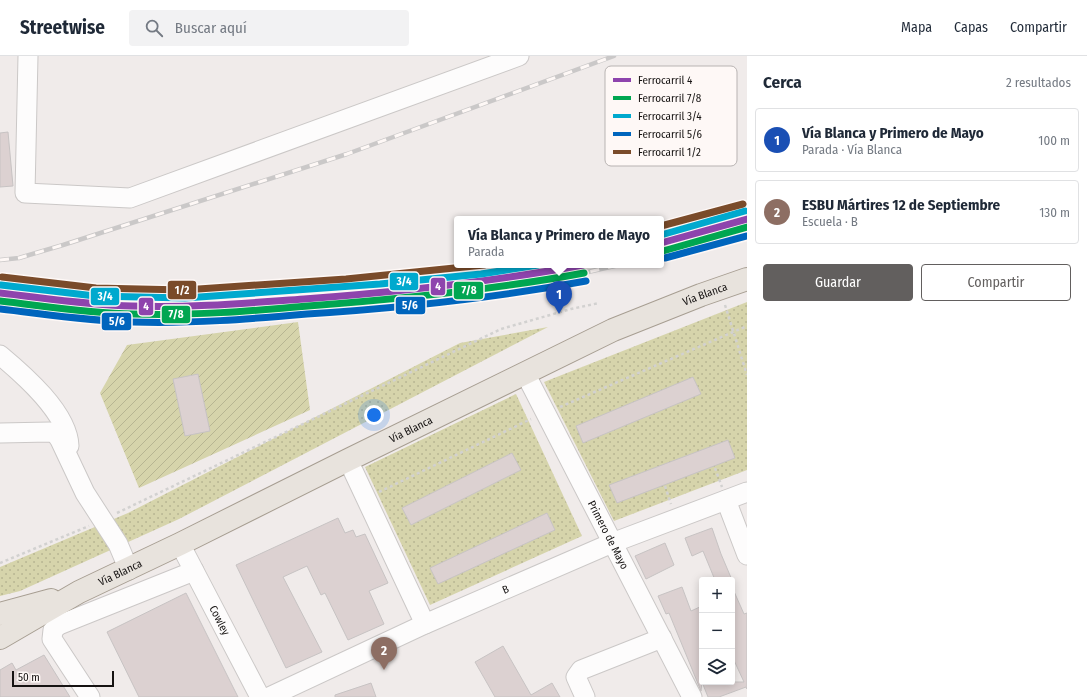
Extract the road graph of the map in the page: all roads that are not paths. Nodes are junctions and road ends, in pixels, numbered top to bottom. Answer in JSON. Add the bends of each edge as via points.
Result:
{"nodes":[{"id":1,"x":28,"y":56,"type":"edge"},
{"id":2,"x":520,"y":56,"type":"edge"},
{"id":3,"x":747,"y":279,"type":"edge"},
{"id":4,"x":0,"y":355,"type":"edge"},
{"id":5,"x":525,"y":373,"type":"junction"},
{"id":6,"x":0,"y":433,"type":"edge"},
{"id":7,"x":68,"y":455,"type":"junction"},
{"id":8,"x":348,"y":460,"type":"junction"},
{"id":9,"x":747,"y":492,"type":"edge"},
{"id":10,"x":726,"y":500,"type":"junction"},
{"id":11,"x":612,"y":543,"type":"junction"},
{"id":12,"x":180,"y":544,"type":"junction"},
{"id":13,"x":747,"y":555,"type":"edge"},
{"id":14,"x":128,"y":570,"type":"junction"},
{"id":15,"x":194,"y":571,"type":"junction"},
{"id":16,"x":79,"y":592,"type":"junction"},
{"id":17,"x":0,"y":614,"type":"edge"},
{"id":18,"x":425,"y":624,"type":"junction"},
{"id":19,"x":6,"y":636,"type":"edge"},
{"id":20,"x":662,"y":638,"type":"junction"},
{"id":21,"x":90,"y":697,"type":"edge"},
{"id":22,"x":260,"y":697,"type":"edge"},
{"id":23,"x":269,"y":697,"type":"edge"},
{"id":24,"x":585,"y":697,"type":"edge"},
{"id":25,"x":692,"y":697,"type":"edge"}],
"edges":[{"from":1,"to":2,"type":"street","via":[[25,193],[130,198]]},
{"from":3,"to":5,"type":"main road","name":"Vía Blanca","via":[[613,330]]},
{"from":4,"to":7,"type":"street","via":[[26,378],[54,411],[69,438]]},
{"from":5,"to":8,"type":"main road","name":"Vía Blanca"},
{"from":5,"to":11,"type":"street","name":"Primero de Mayo"},
{"from":6,"to":7,"type":"street","via":[[50,432],[56,434]]},
{"from":7,"to":14,"type":"street","via":[[85,493],[118,544]]},
{"from":8,"to":12,"type":"main road","name":"Vía Blanca"},
{"from":8,"to":18,"type":"street"},
{"from":9,"to":10,"type":"street","name":"B"},
{"from":10,"to":11,"type":"street","name":"B"},
{"from":10,"to":13,"type":"street"},
{"from":11,"to":18,"type":"street","name":"B"},
{"from":11,"to":20,"type":"street","name":"Primero de Mayo"},
{"from":12,"to":14,"type":"main road","name":"Vía Blanca"},
{"from":12,"to":15,"type":"street","name":"Cowley"},
{"from":14,"to":16,"type":"main road","name":"Vía Blanca"},
{"from":15,"to":21,"type":"street","via":[[59,625],[53,630],[52,639]]},
{"from":15,"to":22,"type":"street","name":"Cowley"},
{"from":16,"to":17,"type":"main road","name":"Vía Blanca"},
{"from":16,"to":19,"type":"main road","name":"Vía Blanca"},
{"from":18,"to":23,"type":"street","name":"B"},
{"from":20,"to":24,"type":"street","via":[[581,670],[576,678]]},
{"from":20,"to":25,"type":"street","name":"Primero de Mayo"}]}
